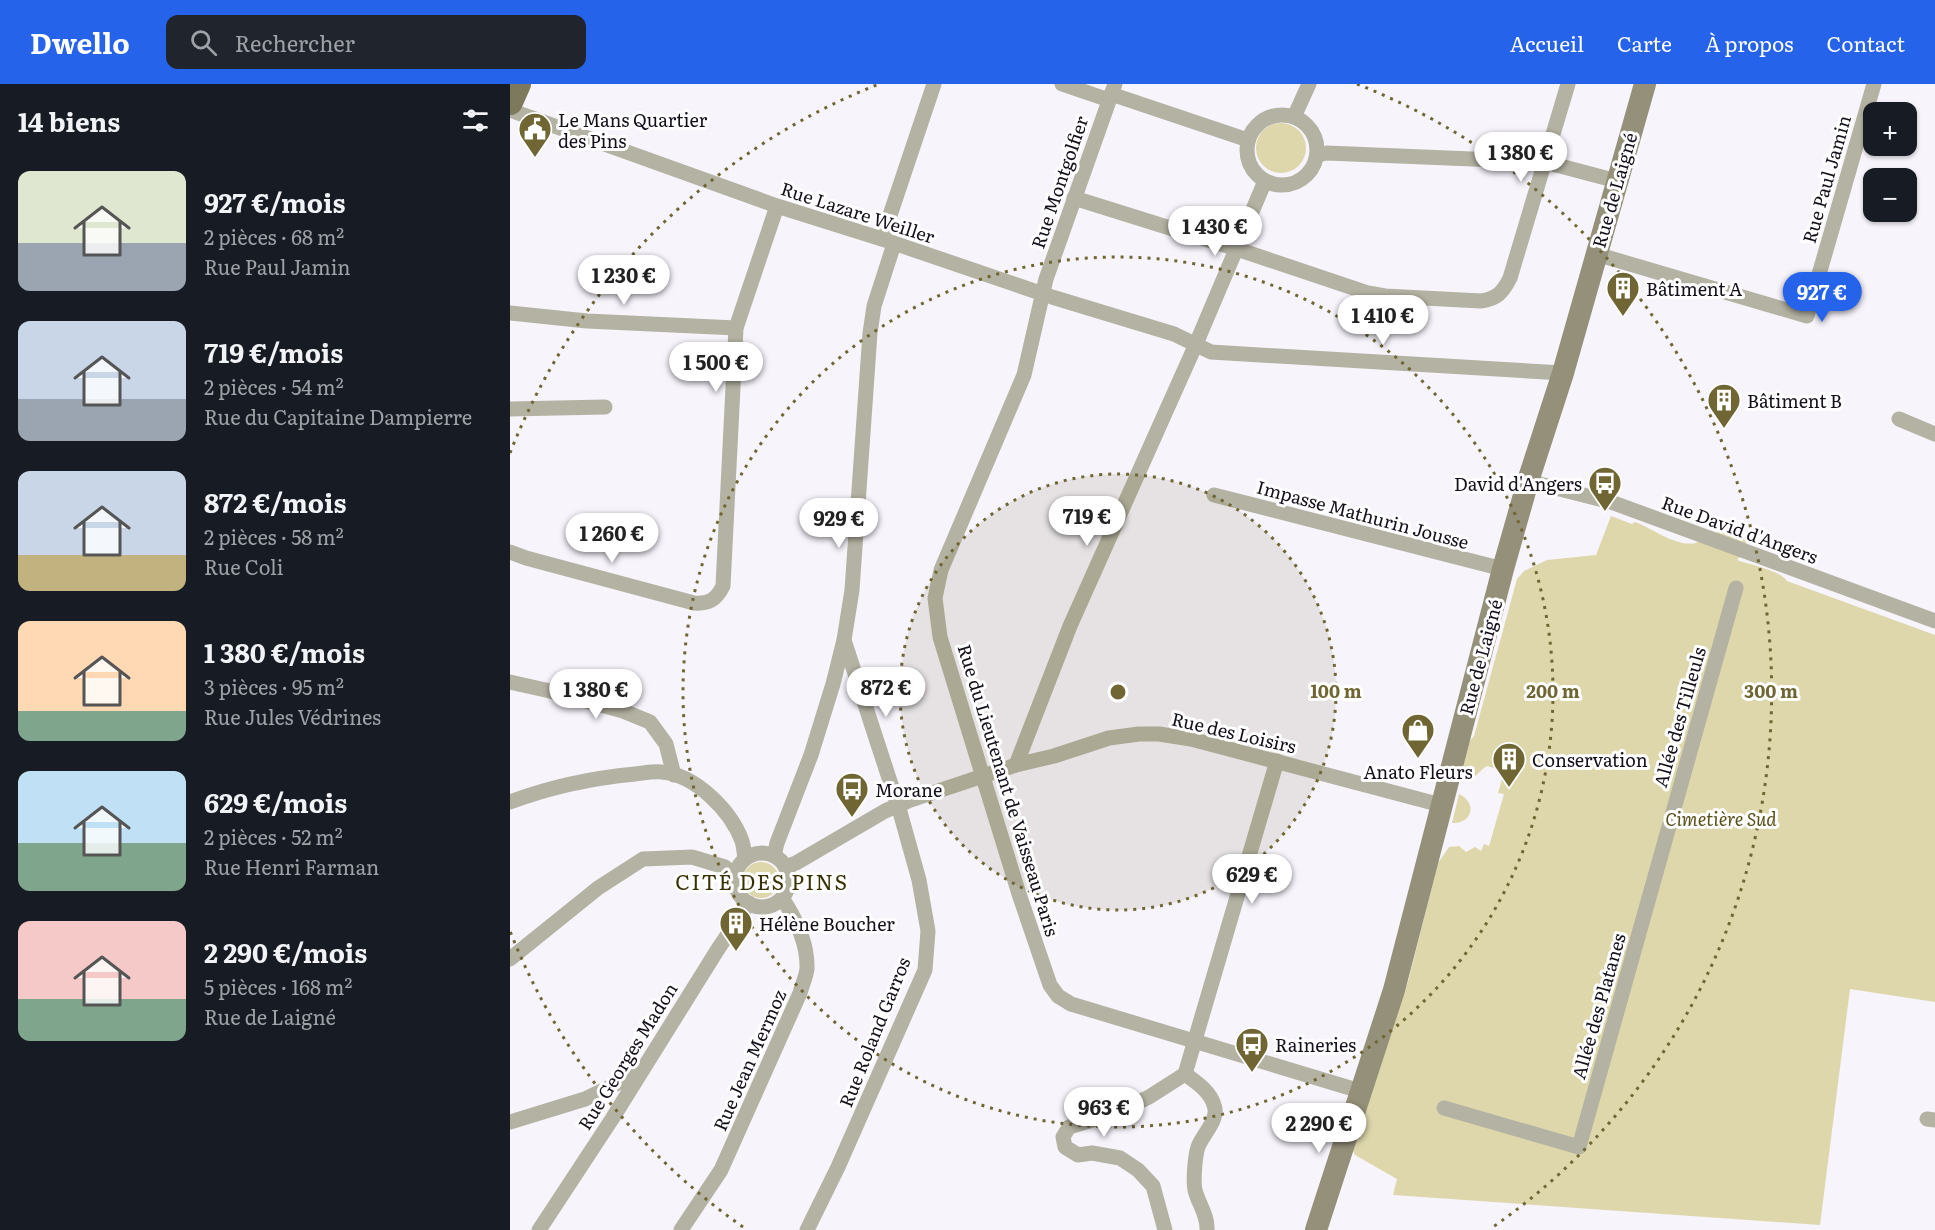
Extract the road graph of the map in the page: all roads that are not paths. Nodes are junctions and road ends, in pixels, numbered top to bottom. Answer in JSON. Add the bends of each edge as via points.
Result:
{"nodes":[{"id":1,"x":518,"y":84,"type":"edge"},
{"id":2,"x":934,"y":84,"type":"edge"},
{"id":3,"x":1062,"y":84,"type":"edge"},
{"id":4,"x":1309,"y":84,"type":"edge"},
{"id":5,"x":1568,"y":84,"type":"edge"},
{"id":6,"x":1645,"y":84,"type":"edge"},
{"id":7,"x":1874,"y":84,"type":"edge"},
{"id":8,"x":1112,"y":92,"type":"edge"},
{"id":9,"x":510,"y":102,"type":"edge"},
{"id":10,"x":510,"y":110,"type":"edge"},
{"id":11,"x":1294,"y":117,"type":"junction"},
{"id":12,"x":1248,"y":140,"type":"junction"},
{"id":13,"x":1317,"y":155,"type":"junction"},
{"id":14,"x":1545,"y":162,"type":"junction"},
{"id":15,"x":1265,"y":181,"type":"junction"},
{"id":16,"x":1617,"y":181,"type":"junction"},
{"id":17,"x":1074,"y":198,"type":"junction"},
{"id":18,"x":777,"y":206,"type":"junction"},
{"id":19,"x":888,"y":241,"type":"junction"},
{"id":20,"x":1237,"y":249,"type":"junction"},
{"id":21,"x":1596,"y":254,"type":"junction"},
{"id":22,"x":1043,"y":294,"type":"junction"},
{"id":23,"x":510,"y":313,"type":"edge"},
{"id":24,"x":736,"y":328,"type":"junction"},
{"id":25,"x":1196,"y":344,"type":"junction"},
{"id":26,"x":1563,"y":373,"type":"junction"},
{"id":27,"x":605,"y":407,"type":"dead end"},
{"id":28,"x":510,"y":409,"type":"edge"},
{"id":29,"x":1899,"y":418,"type":"dead end"},
{"id":30,"x":1935,"y":434,"type":"edge"},
{"id":31,"x":1528,"y":481,"type":"junction"},
{"id":32,"x":1214,"y":495,"type":"dead end"},
{"id":33,"x":510,"y":552,"type":"edge"},
{"id":34,"x":1503,"y":569,"type":"junction"},
{"id":35,"x":1736,"y":588,"type":"dead end"},
{"id":36,"x":1935,"y":621,"type":"edge"},
{"id":37,"x":844,"y":640,"type":"junction"},
{"id":38,"x":511,"y":683,"type":"edge"},
{"id":39,"x":1277,"y":761,"type":"junction"},
{"id":40,"x":1016,"y":765,"type":"junction"},
{"id":41,"x":674,"y":775,"type":"junction"},
{"id":42,"x":983,"y":775,"type":"junction"},
{"id":43,"x":510,"y":802,"type":"edge"},
{"id":44,"x":897,"y":805,"type":"junction"},
{"id":45,"x":1442,"y":805,"type":"junction"},
{"id":46,"x":745,"y":859,"type":"junction"},
{"id":47,"x":780,"y":862,"type":"junction"},
{"id":48,"x":735,"y":876,"type":"junction"},
{"id":49,"x":1655,"y":876,"type":"joint"},
{"id":50,"x":782,"y":898,"type":"junction"},
{"id":51,"x":748,"y":903,"type":"junction"},
{"id":52,"x":510,"y":959,"type":"edge"},
{"id":53,"x":1195,"y":1040,"type":"junction"},
{"id":54,"x":641,"y":1072,"type":"junction"},
{"id":55,"x":1185,"y":1074,"type":"junction"},
{"id":56,"x":1360,"y":1091,"type":"junction"},
{"id":57,"x":1444,"y":1108,"type":"dead end"},
{"id":58,"x":510,"y":1122,"type":"edge"},
{"id":59,"x":539,"y":1230,"type":"edge"},
{"id":60,"x":681,"y":1230,"type":"edge"},
{"id":61,"x":807,"y":1230,"type":"edge"},
{"id":62,"x":1165,"y":1230,"type":"edge"},
{"id":63,"x":1207,"y":1230,"type":"edge"},
{"id":64,"x":1316,"y":1230,"type":"edge"}],
"edges":[{"from":1,"to":9,"type":"main road"},
{"from":2,"to":19,"type":"street"},
{"from":3,"to":8,"type":"street"},
{"from":4,"to":11,"type":"street"},
{"from":5,"to":14,"type":"street"},
{"from":6,"to":16,"type":"street","name":"Rue de Laigné"},
{"from":7,"to":21,"type":"street","name":"Rue Paul Jamin","via":[[1806,316]]},
{"from":8,"to":12,"type":"street"},
{"from":8,"to":17,"type":"street","name":"Rue Montgolfier"},
{"from":10,"to":18,"type":"street","name":"Rue Lazare Weiller"},
{"from":11,"to":12,"type":"street","via":[[1266,119]]},
{"from":11,"to":13,"type":"street","via":[[1312,132]]},
{"from":12,"to":15,"type":"street","via":[[1249,163]]},
{"from":13,"to":14,"type":"street"},
{"from":13,"to":15,"type":"street","via":[[1314,166],[1298,182],[1276,185]]},
{"from":14,"to":16,"type":"street"},
{"from":14,"to":20,"type":"street","via":[[1510,278],[1499,296],[1489,300],[1368,293]]},
{"from":15,"to":20,"type":"street"},
{"from":16,"to":21,"type":"street","name":"Rue de Laigné"},
{"from":17,"to":20,"type":"street"},
{"from":17,"to":22,"type":"street","name":"Rue Montgolfier"},
{"from":18,"to":19,"type":"street","name":"Rue Lazare Weiller"},
{"from":18,"to":24,"type":"street"},
{"from":19,"to":22,"type":"street","name":"Rue Lazare Weiller"},
{"from":19,"to":37,"type":"street","via":[[870,333],[852,590]]},
{"from":20,"to":25,"type":"street"},
{"from":21,"to":26,"type":"street","name":"Rue de Laigné"},
{"from":22,"to":25,"type":"street","name":"Rue Lazare Weiller"},
{"from":22,"to":42,"type":"street","name":"Rue du Lieutenant de Vaisseau Paris","via":[[1024,375],[941,570],[935,598],[940,637]]},
{"from":23,"to":24,"type":"street"},
{"from":24,"to":33,"type":"street","via":[[723,586],[713,601],[694,603]]},
{"from":25,"to":26,"type":"street","name":"Rue Lazare Weiller","via":[[1212,352]]},
{"from":25,"to":40,"type":"street","via":[[1070,626]]},
{"from":26,"to":31,"type":"street","name":"Rue de Laigné"},
{"from":27,"to":28,"type":"street"},
{"from":29,"to":30,"type":"street"},
{"from":31,"to":34,"type":"street","name":"Rue de Laigné"},
{"from":31,"to":36,"type":"street","name":"Rue David d'Angers","via":[[1611,502]]},
{"from":32,"to":34,"type":"street","name":"Impasse Mathurin Jousse"},
{"from":34,"to":45,"type":"street","name":"Rue de Laigné"},
{"from":35,"to":49,"type":"street","name":"Allée des Tilleuls"},
{"from":37,"to":44,"type":"street","name":"Rue Roland Garros"},
{"from":37,"to":47,"type":"street","via":[[811,755],[777,843]]},
{"from":38,"to":41,"type":"street","via":[[623,711],[650,722],[666,744]]},
{"from":39,"to":40,"type":"street","name":"Rue des Loisirs","via":[[1191,739],[1139,734],[1109,738]]},
{"from":39,"to":45,"type":"street","name":"Rue des Loisirs"},
{"from":39,"to":53,"type":"street"},
{"from":40,"to":42,"type":"street","name":"Rue des Loisirs"},
{"from":41,"to":43,"type":"street","via":[[662,772],[618,776],[541,790]]},
{"from":41,"to":46,"type":"street","via":[[698,785],[723,809],[743,843]]},
{"from":42,"to":44,"type":"street","name":"Rue des Loisirs"},
{"from":42,"to":53,"type":"street","name":"Rue du Lieutenant de Vaisseau Paris","via":[[1019,894],[1050,985],[1058,996],[1071,1004]]},
{"from":44,"to":47,"type":"street","name":"Rue des Loisirs"},
{"from":44,"to":61,"type":"street","name":"Rue Roland Garros","via":[[919,880],[928,931],[925,970]]},
{"from":45,"to":56,"type":"street","name":"Rue de Laigné","via":[[1394,990]]},
{"from":46,"to":47,"type":"street","via":[[760,853]]},
{"from":46,"to":48,"type":"street"},
{"from":47,"to":50,"type":"street","via":[[789,878]]},
{"from":48,"to":51,"type":"street","via":[[738,892]]},
{"from":48,"to":52,"type":"street","via":[[725,867],[692,857],[643,859],[598,888]]},
{"from":49,"to":57,"type":"street","name":"Allée des Platanes","via":[[1579,1147]]},
{"from":50,"to":51,"type":"street","via":[[762,907]]},
{"from":50,"to":60,"type":"street","name":"Rue Jean Mermoz","via":[[793,913],[804,943],[807,970],[721,1170]]},
{"from":51,"to":54,"type":"street","name":"Rue Georges Madon"},
{"from":53,"to":55,"type":"street"},
{"from":53,"to":56,"type":"street","name":"Rue du Lieutenant de Vaisseau Paris"},
{"from":54,"to":58,"type":"street","via":[[585,1099]]},
{"from":54,"to":59,"type":"street","name":"Rue Georges Madon"},
{"from":55,"to":62,"type":"street","via":[[1116,1113],[1069,1127],[1063,1137],[1065,1147],[1078,1155],[1120,1158],[1138,1170],[1152,1186]]},
{"from":55,"to":63,"type":"street","via":[[1203,1088],[1215,1105],[1215,1115],[1198,1148],[1194,1188]]},
{"from":56,"to":64,"type":"street","name":"Rue de Laigné"}]}
